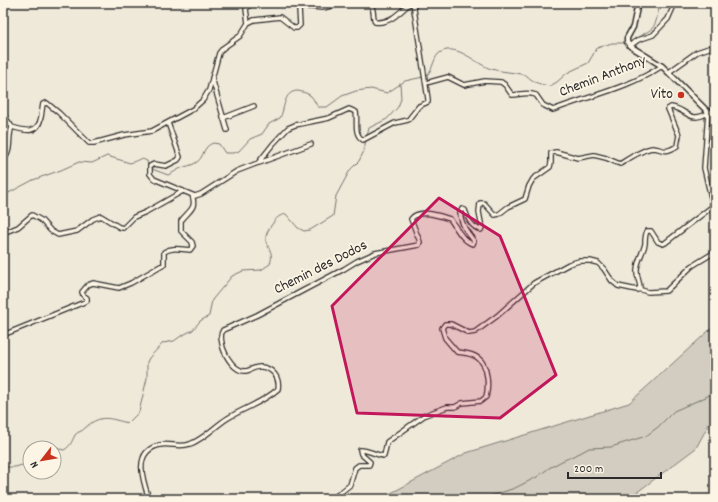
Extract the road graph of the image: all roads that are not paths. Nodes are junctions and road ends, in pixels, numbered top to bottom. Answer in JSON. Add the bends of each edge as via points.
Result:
{"nodes":[{"id":1,"x":252,"y":3,"type":"edge"},
{"id":2,"x":344,"y":3,"type":"edge"},
{"id":3,"x":370,"y":3,"type":"edge"},
{"id":4,"x":410,"y":3,"type":"edge"},
{"id":5,"x":413,"y":3,"type":"edge"},
{"id":6,"x":638,"y":3,"type":"edge"},
{"id":7,"x":675,"y":3,"type":"edge"},
{"id":8,"x":248,"y":23,"type":"junction"},
{"id":9,"x":630,"y":46,"type":"junction"},
{"id":10,"x":715,"y":46,"type":"edge"},
{"id":11,"x":662,"y":66,"type":"junction"},
{"id":12,"x":668,"y":72,"type":"junction"},
{"id":13,"x":212,"y":77,"type":"junction"},
{"id":14,"x":426,"y":83,"type":"junction"},
{"id":15,"x":254,"y":106,"type":"dead end"},
{"id":16,"x":708,"y":112,"type":"junction"},
{"id":17,"x":715,"y":113,"type":"edge"},
{"id":18,"x":3,"y":114,"type":"edge"},
{"id":19,"x":223,"y":118,"type":"junction"},
{"id":20,"x":168,"y":123,"type":"junction"},
{"id":21,"x":12,"y":127,"type":"junction"},
{"id":22,"x":227,"y":130,"type":"dead end"},
{"id":23,"x":311,"y":144,"type":"dead end"},
{"id":24,"x":3,"y":160,"type":"edge"},
{"id":25,"x":258,"y":163,"type":"junction"},
{"id":26,"x":183,"y":191,"type":"junction"},
{"id":27,"x":192,"y":195,"type":"junction"},
{"id":28,"x":713,"y":206,"type":"junction"},
{"id":29,"x":715,"y":216,"type":"edge"},
{"id":30,"x":3,"y":233,"type":"edge"},
{"id":31,"x":715,"y":252,"type":"edge"},
{"id":32,"x":638,"y":289,"type":"junction"},
{"id":33,"x":3,"y":335,"type":"edge"},
{"id":34,"x":149,"y":499,"type":"edge"},
{"id":35,"x":332,"y":499,"type":"edge"}],
"edges":[{"from":1,"to":8,"type":"street","via":[[246,9]]},
{"from":2,"to":8,"type":"street","via":[[323,8],[302,7],[299,9],[300,25],[296,28],[280,16]]},
{"from":3,"to":4,"type":"street","via":[[374,9],[375,22],[383,23]]},
{"from":5,"to":14,"type":"street"},
{"from":6,"to":9,"type":"main road","via":[[633,27],[627,38]]},
{"from":7,"to":9,"type":"street","via":[[668,19],[653,35]]},
{"from":8,"to":13,"type":"street","via":[[240,36],[219,53]]},
{"from":9,"to":11,"type":"main road"},
{"from":10,"to":12,"type":"street","via":[[697,52]]},
{"from":11,"to":12,"type":"main road"},
{"from":11,"to":14,"type":"street","name":"Chemin Anthony","via":[[603,93],[553,110],[543,105],[536,95],[524,92],[512,95],[501,82],[485,81],[464,85],[448,77]]},
{"from":12,"to":16,"type":"main road"},
{"from":13,"to":19,"type":"street"},
{"from":13,"to":20,"type":"street","via":[[203,100]]},
{"from":14,"to":25,"type":"street","via":[[428,102],[419,106],[408,120],[394,123],[363,140],[357,133],[356,112],[349,109],[329,118],[288,128]]},
{"from":15,"to":19,"type":"street"},
{"from":16,"to":17,"type":"main road"},
{"from":16,"to":28,"type":"street","via":[[704,168]]},
{"from":16,"to":34,"type":"street","name":"Chemin des Dodos","via":[[695,118],[671,107],[668,109],[679,135],[677,146],[668,151],[653,148],[645,150],[620,164],[594,155],[578,158],[551,153],[550,167],[533,179],[525,199],[495,215],[484,203],[480,203],[481,230],[473,226],[462,209],[461,220],[466,232],[474,240],[473,244],[461,234],[450,219],[423,213],[413,216],[411,219],[419,245],[376,253],[357,260],[257,315],[223,330],[221,339],[224,351],[234,366],[245,371],[261,367],[268,369],[277,377],[278,388],[191,444],[177,447],[160,445],[152,448],[146,454],[141,467]]},
{"from":18,"to":21,"type":"street"},
{"from":19,"to":22,"type":"street"},
{"from":20,"to":21,"type":"street","via":[[152,131],[94,143],[85,139],[54,108],[44,103],[39,125],[35,129],[31,131]]},
{"from":20,"to":26,"type":"street","via":[[180,157],[166,166],[150,166],[150,174],[154,179]]},
{"from":21,"to":24,"type":"street","via":[[9,149]]},
{"from":23,"to":25,"type":"street"},
{"from":25,"to":27,"type":"street","via":[[237,171],[201,194]]},
{"from":26,"to":27,"type":"street"},
{"from":26,"to":30,"type":"street","via":[[134,216],[123,228],[101,216],[77,231],[58,235],[32,215],[18,227]]},
{"from":27,"to":33,"type":"street","via":[[194,206],[181,221],[181,231],[192,242],[190,250],[176,248],[164,252],[164,264],[119,288],[93,283],[88,285],[82,292],[87,301]]},
{"from":28,"to":29,"type":"street"},
{"from":28,"to":32,"type":"street","via":[[663,244],[658,242],[651,230],[647,231],[638,264]]},
{"from":31,"to":32,"type":"street","via":[[692,266],[666,291],[648,292]]},
{"from":32,"to":35,"type":"street","via":[[618,286],[598,263],[579,261],[534,283],[475,332],[469,333],[451,324],[445,324],[442,328],[444,338],[457,352],[479,358],[484,366],[488,388],[486,397],[481,401],[462,403],[424,415],[387,442],[384,456],[360,450],[370,462],[369,465],[359,465],[355,468],[350,485]]}]}
